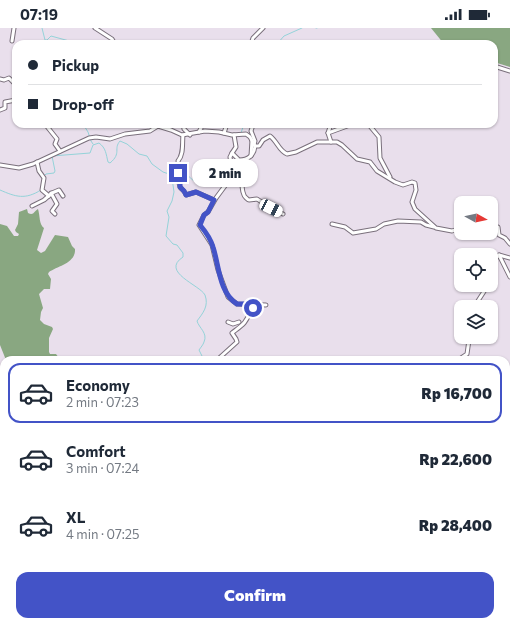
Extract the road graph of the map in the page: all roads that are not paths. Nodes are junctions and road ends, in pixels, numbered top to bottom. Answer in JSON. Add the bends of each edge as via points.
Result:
{"nodes":[{"id":1,"x":14,"y":28,"type":"edge"},
{"id":2,"x":95,"y":28,"type":"edge"},
{"id":3,"x":263,"y":28,"type":"edge"},
{"id":4,"x":12,"y":40,"type":"edge"},
{"id":5,"x":113,"y":40,"type":"edge"},
{"id":6,"x":252,"y":40,"type":"edge"},
{"id":7,"x":498,"y":67,"type":"edge"},
{"id":8,"x":510,"y":70,"type":"edge"},
{"id":9,"x":0,"y":79,"type":"edge"},
{"id":10,"x":12,"y":81,"type":"edge"},
{"id":11,"x":12,"y":101,"type":"edge"},
{"id":12,"x":0,"y":110,"type":"edge"},
{"id":13,"x":48,"y":128,"type":"edge"},
{"id":14,"x":154,"y":128,"type":"edge"},
{"id":15,"x":166,"y":128,"type":"edge"},
{"id":16,"x":184,"y":128,"type":"edge"},
{"id":17,"x":202,"y":128,"type":"edge"},
{"id":18,"x":226,"y":128,"type":"edge"},
{"id":19,"x":252,"y":128,"type":"dead end"},
{"id":20,"x":330,"y":128,"type":"edge"},
{"id":21,"x":342,"y":128,"type":"edge"},
{"id":22,"x":371,"y":128,"type":"edge"},
{"id":23,"x":200,"y":132,"type":"junction"},
{"id":24,"x":224,"y":133,"type":"junction"},
{"id":25,"x":328,"y":134,"type":"junction"},
{"id":26,"x":183,"y":135,"type":"junction"},
{"id":27,"x":190,"y":135,"type":"junction"},
{"id":28,"x":234,"y":135,"type":"junction"},
{"id":29,"x":252,"y":140,"type":"junction"},
{"id":30,"x":331,"y":142,"type":"junction"},
{"id":31,"x":254,"y":145,"type":"junction"},
{"id":32,"x":60,"y":151,"type":"junction"},
{"id":33,"x":232,"y":153,"type":"junction"},
{"id":34,"x":251,"y":156,"type":"junction"},
{"id":35,"x":37,"y":162,"type":"junction"},
{"id":36,"x":0,"y":165,"type":"edge"},
{"id":37,"x":234,"y":172,"type":"junction"},
{"id":38,"x":390,"y":178,"type":"junction"},
{"id":39,"x":50,"y":194,"type":"junction"},
{"id":40,"x":63,"y":196,"type":"dead end"},
{"id":41,"x":214,"y":200,"type":"junction"},
{"id":42,"x":32,"y":206,"type":"dead end"},
{"id":43,"x":55,"y":214,"type":"dead end"},
{"id":44,"x":283,"y":214,"type":"dead end"},
{"id":45,"x":332,"y":224,"type":"dead end"},
{"id":46,"x":434,"y":227,"type":"junction"},
{"id":47,"x":498,"y":228,"type":"edge"},
{"id":48,"x":454,"y":230,"type":"edge"},
{"id":49,"x":510,"y":244,"type":"edge"},
{"id":50,"x":499,"y":255,"type":"junction"},
{"id":51,"x":510,"y":258,"type":"edge"},
{"id":52,"x":510,"y":277,"type":"edge"},
{"id":53,"x":477,"y":300,"type":"edge"},
{"id":54,"x":255,"y":304,"type":"junction"},
{"id":55,"x":266,"y":305,"type":"dead end"},
{"id":56,"x":228,"y":322,"type":"dead end"},
{"id":57,"x":238,"y":322,"type":"dead end"},
{"id":58,"x":233,"y":324,"type":"junction"},
{"id":59,"x":235,"y":330,"type":"junction"},
{"id":60,"x":468,"y":344,"type":"edge"},
{"id":61,"x":221,"y":356,"type":"edge"},
{"id":62,"x":464,"y":356,"type":"edge"}],
"edges":[{"from":1,"to":4,"type":"street"},
{"from":2,"to":5,"type":"street"},
{"from":3,"to":6,"type":"street"},
{"from":7,"to":8,"type":"street"},
{"from":9,"to":10,"type":"street","via":[[9,78]]},
{"from":11,"to":12,"type":"street","via":[[5,102],[5,108]]},
{"from":13,"to":32,"type":"street","via":[[57,139],[55,144]]},
{"from":14,"to":32,"type":"street","via":[[110,139],[91,138]]},
{"from":15,"to":26,"type":"street"},
{"from":16,"to":27,"type":"street"},
{"from":17,"to":23,"type":"street"},
{"from":18,"to":24,"type":"street"},
{"from":19,"to":31,"type":"street"},
{"from":20,"to":25,"type":"street"},
{"from":21,"to":25,"type":"street"},
{"from":22,"to":38,"type":"street","via":[[378,136],[380,158]]},
{"from":23,"to":24,"type":"street"},
{"from":23,"to":27,"type":"street"},
{"from":24,"to":28,"type":"street"},
{"from":25,"to":30,"type":"street"},
{"from":26,"to":27,"type":"street"},
{"from":26,"to":41,"type":"street","via":[[182,153],[178,162],[181,188],[186,195],[196,192]]},
{"from":28,"to":29,"type":"street","via":[[246,134]]},
{"from":28,"to":33,"type":"street","via":[[236,147]]},
{"from":29,"to":31,"type":"street"},
{"from":29,"to":34,"type":"street"},
{"from":30,"to":31,"type":"street","via":[[317,142],[287,154],[270,136],[258,146]]},
{"from":30,"to":38,"type":"street","via":[[340,143],[357,159],[370,162],[377,171]]},
{"from":31,"to":34,"type":"street"},
{"from":32,"to":35,"type":"street"},
{"from":33,"to":34,"type":"street","via":[[241,160]]},
{"from":33,"to":37,"type":"street","via":[[230,159]]},
{"from":35,"to":36,"type":"street","via":[[20,168]]},
{"from":35,"to":39,"type":"street","via":[[40,174],[44,177],[42,190]]},
{"from":37,"to":41,"type":"street"},
{"from":37,"to":44,"type":"street","via":[[238,174],[248,200],[258,199]]},
{"from":38,"to":46,"type":"street","via":[[401,184],[415,183],[412,204]]},
{"from":39,"to":40,"type":"street","via":[[59,190]]},
{"from":39,"to":42,"type":"street"},
{"from":39,"to":43,"type":"street","via":[[57,204],[52,207]]},
{"from":41,"to":54,"type":"street","via":[[200,225],[212,245],[228,297],[237,304]]},
{"from":45,"to":46,"type":"street","via":[[353,233],[376,229],[398,221],[421,222]]},
{"from":46,"to":48,"type":"street"},
{"from":47,"to":49,"type":"street","via":[[500,235]]},
{"from":50,"to":51,"type":"street"},
{"from":50,"to":52,"type":"street"},
{"from":50,"to":53,"type":"street","via":[[493,262],[493,285]]},
{"from":54,"to":55,"type":"street"},
{"from":54,"to":59,"type":"street","via":[[246,321]]},
{"from":56,"to":58,"type":"street"},
{"from":57,"to":58,"type":"street"},
{"from":58,"to":59,"type":"street"},
{"from":59,"to":61,"type":"street","via":[[232,334],[237,342]]},
{"from":60,"to":62,"type":"street","via":[[467,354]]}]}
